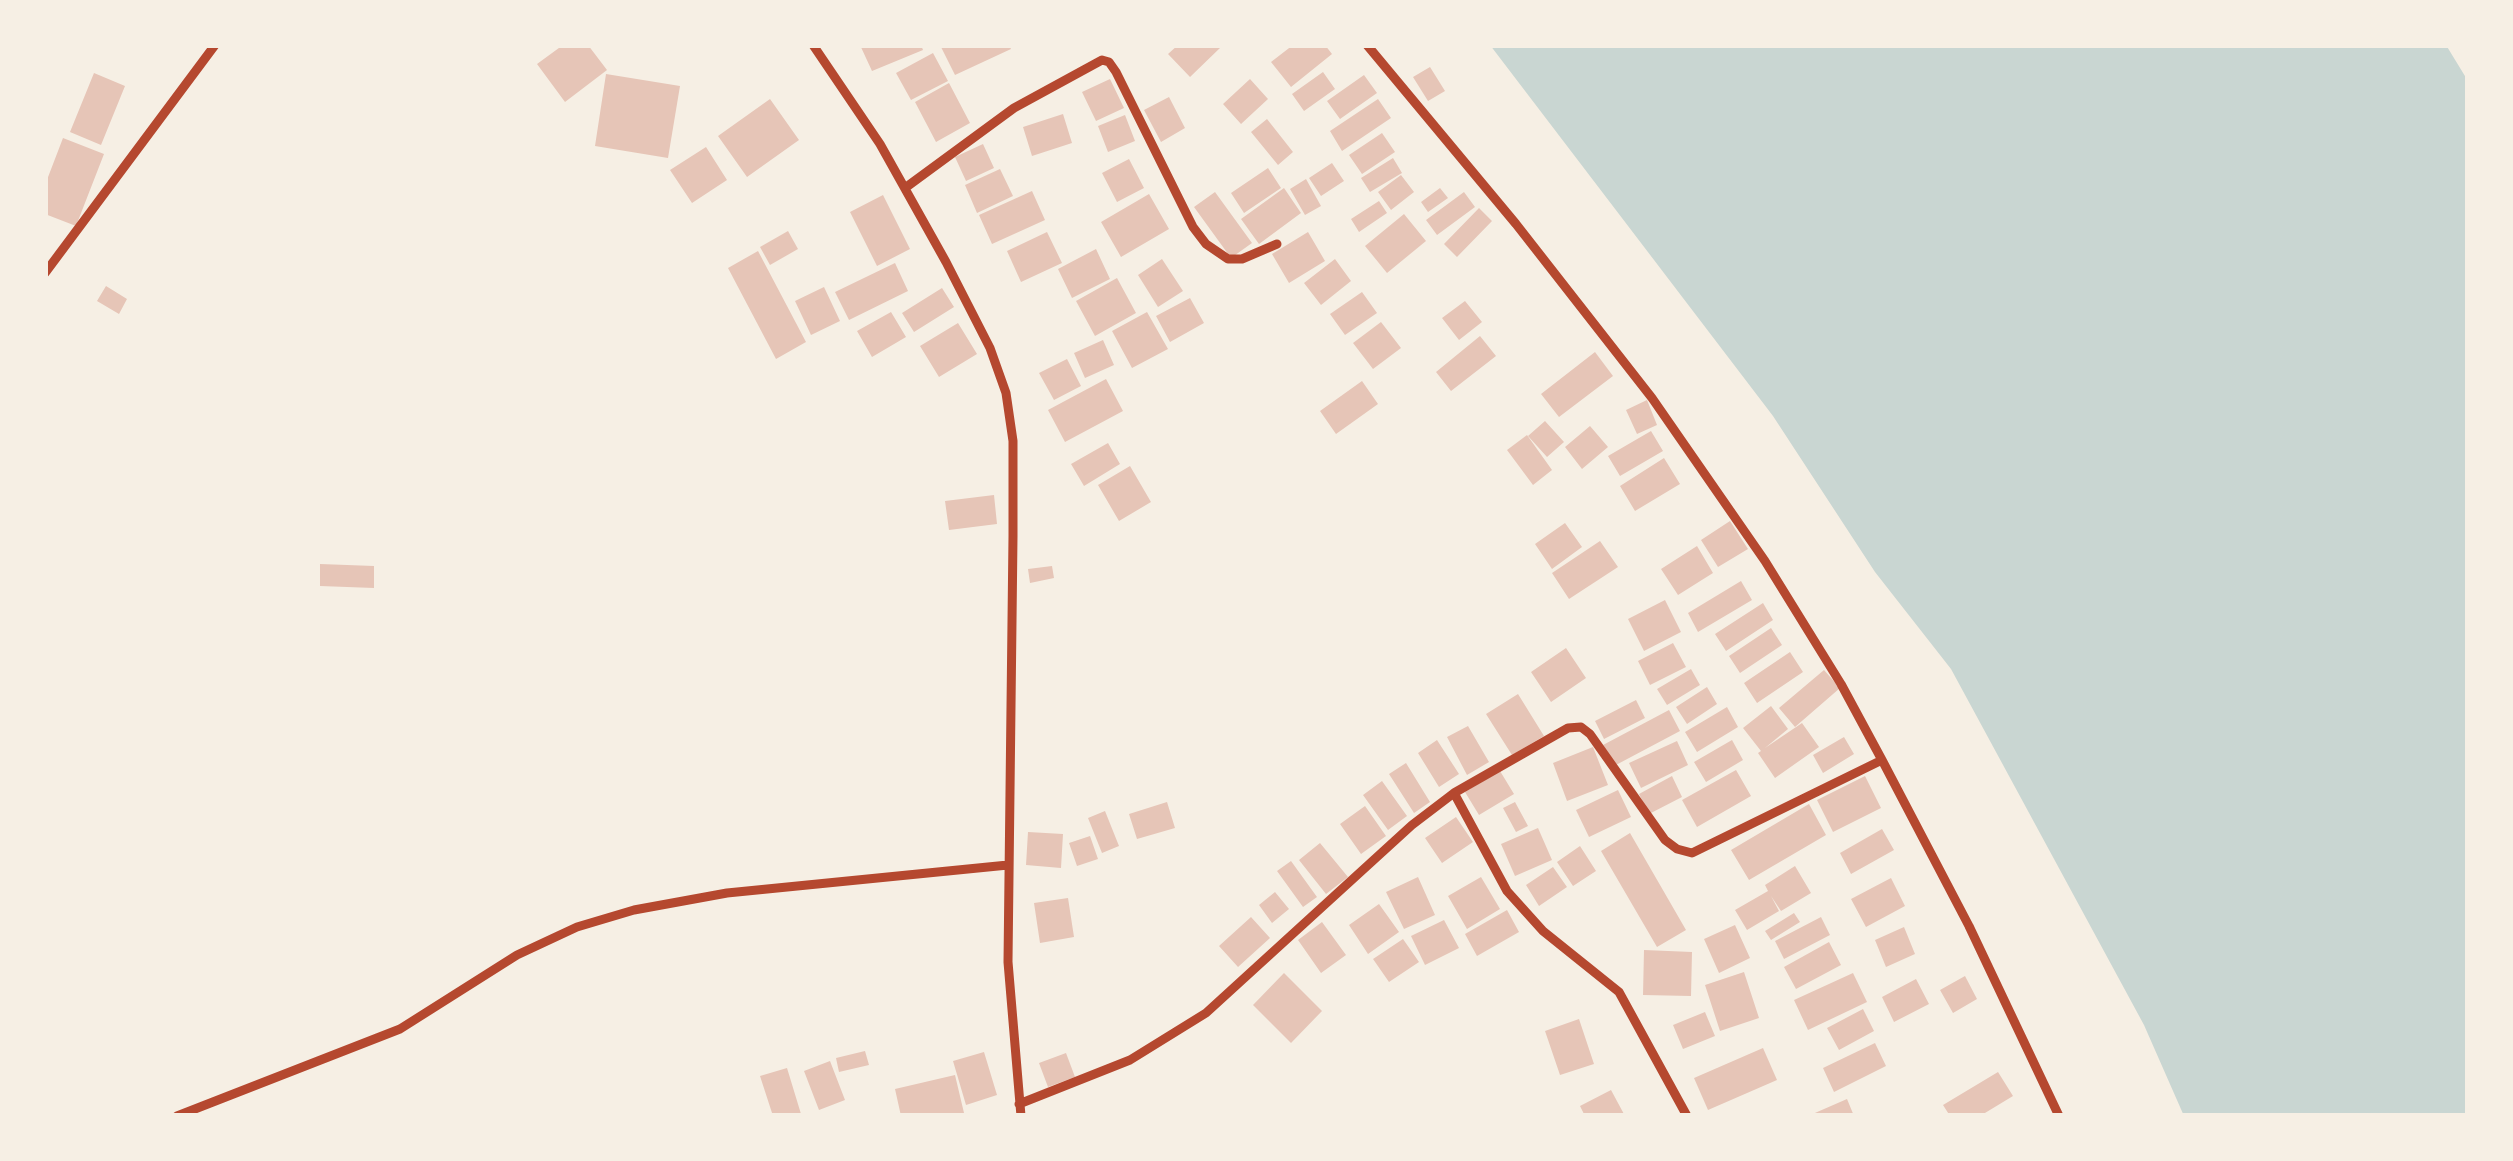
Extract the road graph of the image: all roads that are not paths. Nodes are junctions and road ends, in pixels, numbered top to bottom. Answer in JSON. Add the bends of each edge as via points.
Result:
{"nodes":[{"id":1,"x":215,"y":45,"type":"edge"},
{"id":2,"x":814,"y":45,"type":"edge"},
{"id":3,"x":1367,"y":45,"type":"edge"},
{"id":4,"x":905,"y":188,"type":"junction"},
{"id":5,"x":1276,"y":244,"type":"dead end"},
{"id":6,"x":45,"y":273,"type":"edge"},
{"id":7,"x":1882,"y":760,"type":"junction"},
{"id":8,"x":1454,"y":793,"type":"junction"},
{"id":9,"x":1008,"y":865,"type":"junction"},
{"id":10,"x":1019,"y":1104,"type":"junction"},
{"id":11,"x":176,"y":1116,"type":"edge"},
{"id":12,"x":1020,"y":1116,"type":"edge"},
{"id":13,"x":1687,"y":1116,"type":"edge"},
{"id":14,"x":2059,"y":1116,"type":"edge"}],
"edges":[{"from":1,"to":6,"type":"street"},
{"from":2,"to":4,"type":"street"},
{"from":3,"to":7,"type":"street","via":[[1652,398],[1765,561]]},
{"from":4,"to":5,"type":"street","via":[[1014,108],[1102,60],[1116,72],[1206,244],[1228,260]]},
{"from":4,"to":9,"type":"street","via":[[990,348],[1006,393],[1014,536]]},
{"from":7,"to":8,"type":"street","via":[[1692,853],[1666,840],[1581,726],[1555,734]]},
{"from":7,"to":14,"type":"street"},
{"from":8,"to":10,"type":"street","via":[[1206,1014],[1130,1060]]},
{"from":8,"to":13,"type":"street","via":[[1507,890],[1542,931],[1619,992]]},
{"from":9,"to":10,"type":"street"},
{"from":9,"to":11,"type":"street","via":[[726,893],[576,927],[517,955],[400,1029]]},
{"from":10,"to":12,"type":"street"}]}
